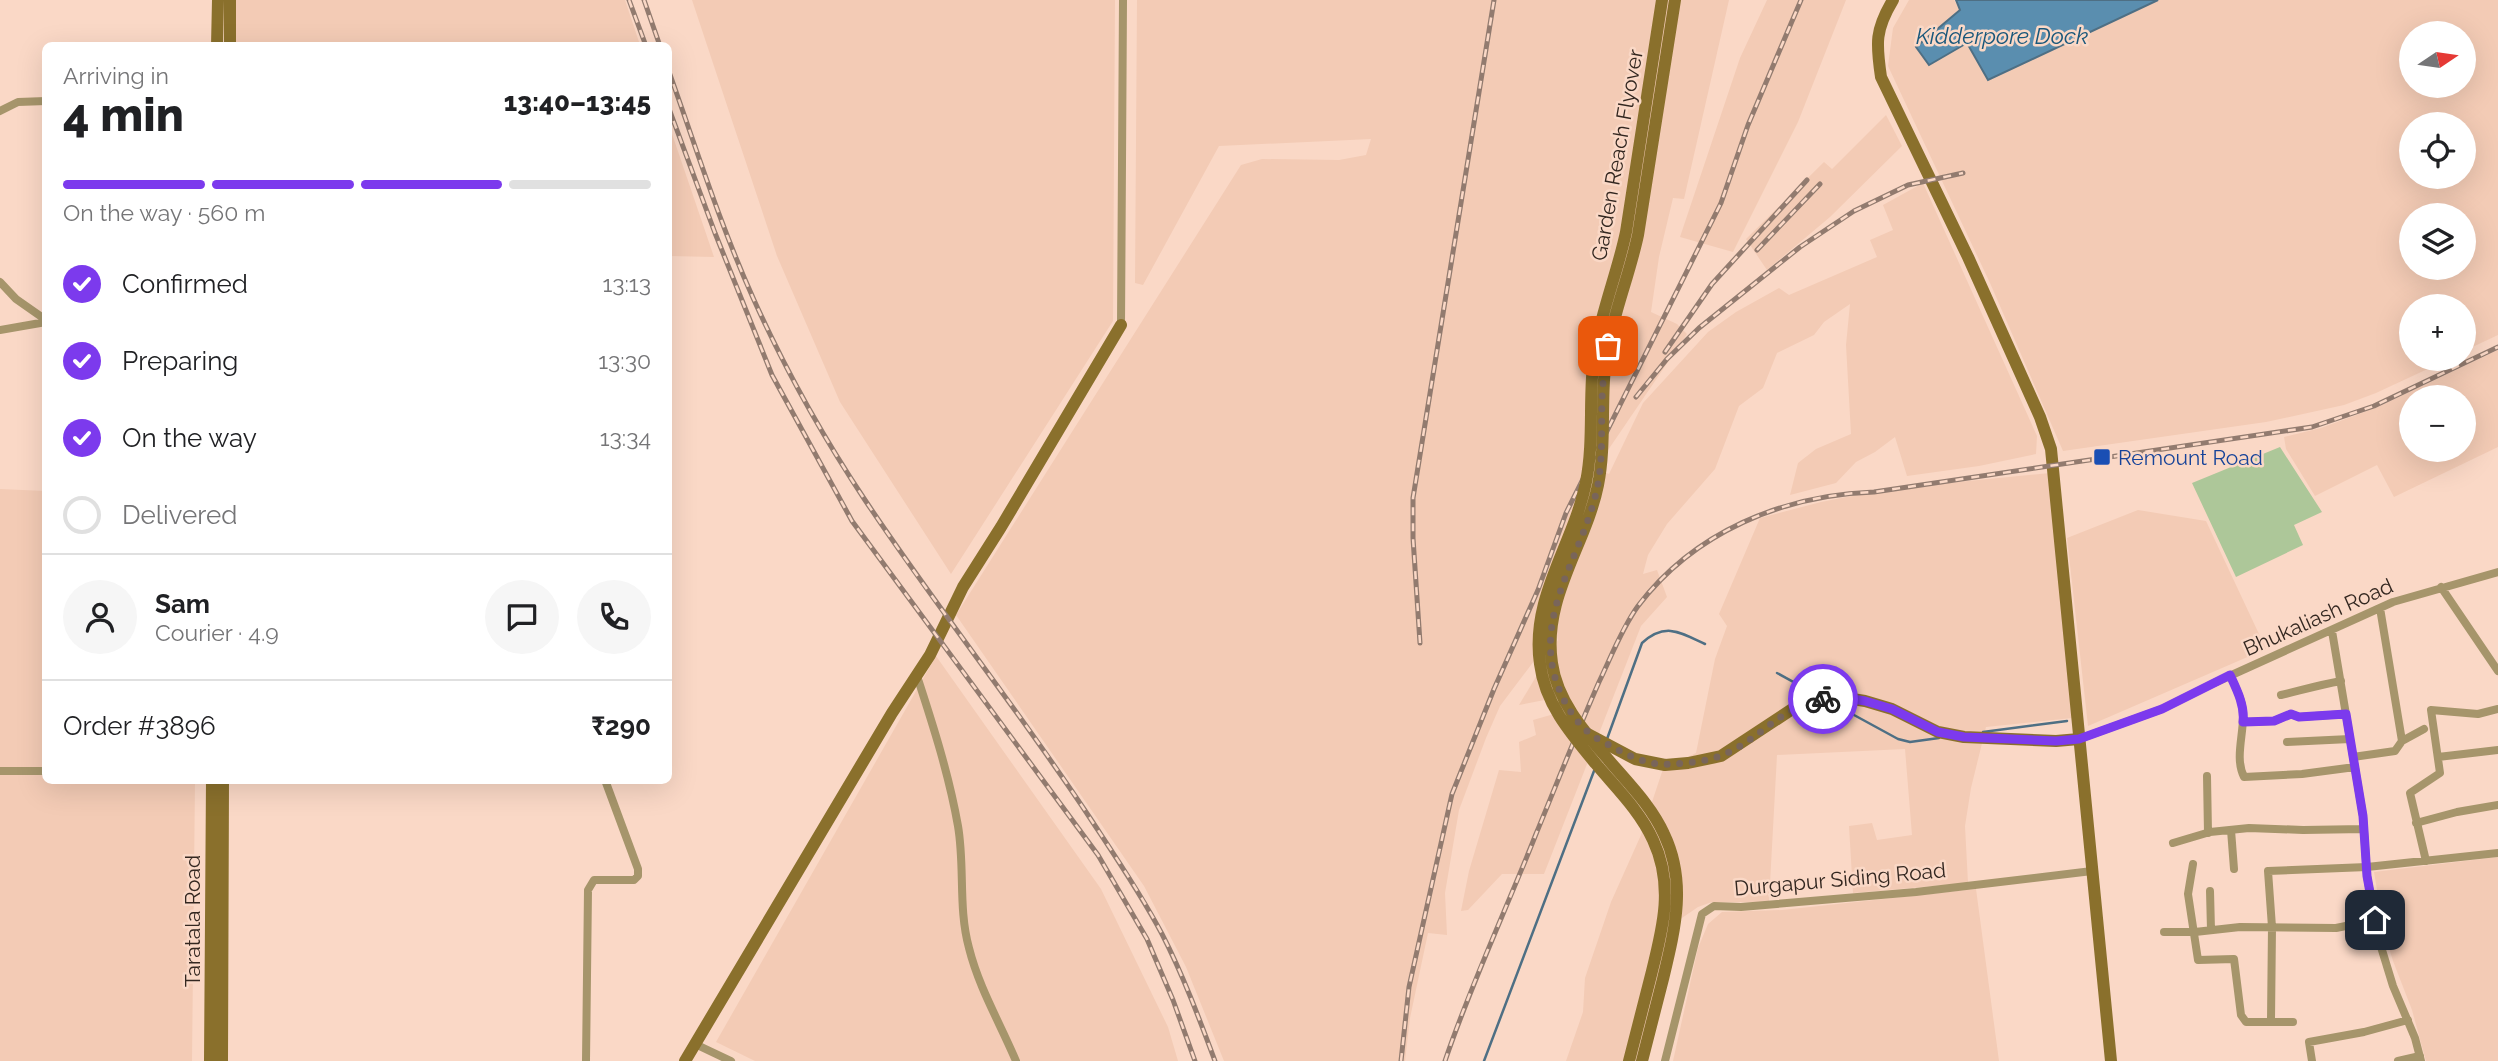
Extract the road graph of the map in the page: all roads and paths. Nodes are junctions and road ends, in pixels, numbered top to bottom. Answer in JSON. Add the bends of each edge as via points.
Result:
{"nodes":[{"id":1,"x":218,"y":0,"type":"edge"},
{"id":2,"x":230,"y":0,"type":"edge"},
{"id":3,"x":1123,"y":0,"type":"edge"},
{"id":4,"x":1662,"y":0,"type":"edge"},
{"id":5,"x":1675,"y":0,"type":"edge"},
{"id":6,"x":1893,"y":0,"type":"edge"},
{"id":7,"x":217,"y":42,"type":"edge"},
{"id":8,"x":230,"y":42,"type":"edge"},
{"id":9,"x":42,"y":100,"type":"edge"},
{"id":10,"x":0,"y":111,"type":"edge"},
{"id":11,"x":0,"y":282,"type":"edge"},
{"id":12,"x":42,"y":318,"type":"edge"},
{"id":13,"x":42,"y":322,"type":"edge"},
{"id":14,"x":1121,"y":325,"type":"joint"},
{"id":15,"x":0,"y":330,"type":"edge"},
{"id":16,"x":2498,"y":572,"type":"edge"},
{"id":17,"x":2441,"y":587,"type":"junction"},
{"id":18,"x":2380,"y":608,"type":"junction"},
{"id":19,"x":2332,"y":631,"type":"junction"},
{"id":20,"x":2498,"y":671,"type":"edge"},
{"id":21,"x":2230,"y":675,"type":"junction"},
{"id":22,"x":917,"y":676,"type":"junction"},
{"id":23,"x":2341,"y":681,"type":"junction"},
{"id":24,"x":2281,"y":695,"type":"dead end"},
{"id":25,"x":2498,"y":709,"type":"edge"},
{"id":26,"x":2346,"y":714,"type":"junction"},
{"id":27,"x":2243,"y":722,"type":"junction"},
{"id":28,"x":2424,"y":729,"type":"dead end"},
{"id":29,"x":1586,"y":733,"type":"junction"},
{"id":30,"x":2079,"y":739,"type":"junction"},
{"id":31,"x":2350,"y":739,"type":"junction"},
{"id":32,"x":2287,"y":741,"type":"dead end"},
{"id":33,"x":2402,"y":741,"type":"junction"},
{"id":34,"x":2498,"y":750,"type":"edge"},
{"id":35,"x":2353,"y":757,"type":"junction"},
{"id":36,"x":2438,"y":757,"type":"junction"},
{"id":37,"x":2355,"y":767,"type":"junction"},
{"id":38,"x":0,"y":771,"type":"edge"},
{"id":39,"x":42,"y":771,"type":"edge"},
{"id":40,"x":2207,"y":776,"type":"dead end"},
{"id":41,"x":212,"y":784,"type":"edge"},
{"id":42,"x":223,"y":784,"type":"edge"},
{"id":43,"x":606,"y":784,"type":"edge"},
{"id":44,"x":2498,"y":805,"type":"edge"},
{"id":45,"x":2416,"y":823,"type":"junction"},
{"id":46,"x":2364,"y":829,"type":"junction"},
{"id":47,"x":2231,"y":830,"type":"junction"},
{"id":48,"x":2208,"y":833,"type":"junction"},
{"id":49,"x":2173,"y":844,"type":"dead end"},
{"id":50,"x":2498,"y":853,"type":"edge"},
{"id":51,"x":2426,"y":861,"type":"junction"},
{"id":52,"x":2193,"y":864,"type":"dead end"},
{"id":53,"x":2367,"y":867,"type":"junction"},
{"id":54,"x":2234,"y":869,"type":"dead end"},
{"id":55,"x":2092,"y":871,"type":"junction"},
{"id":56,"x":2210,"y":891,"type":"dead end"},
{"id":57,"x":2375,"y":920,"type":"junction"},
{"id":58,"x":2272,"y":927,"type":"junction"},
{"id":59,"x":2211,"y":930,"type":"junction"},
{"id":60,"x":2164,"y":932,"type":"dead end"},
{"id":61,"x":2193,"y":932,"type":"junction"},
{"id":62,"x":2271,"y":1020,"type":"junction"},
{"id":63,"x":2408,"y":1020,"type":"junction"},
{"id":64,"x":2293,"y":1022,"type":"dead end"},
{"id":65,"x":695,"y":1044,"type":"junction"},
{"id":66,"x":2421,"y":1058,"type":"edge"},
{"id":67,"x":210,"y":1061,"type":"edge"},
{"id":68,"x":222,"y":1061,"type":"edge"},
{"id":69,"x":586,"y":1061,"type":"edge"},
{"id":70,"x":685,"y":1061,"type":"edge"},
{"id":71,"x":731,"y":1061,"type":"edge"},
{"id":72,"x":1016,"y":1061,"type":"edge"},
{"id":73,"x":1629,"y":1061,"type":"edge"},
{"id":74,"x":1642,"y":1061,"type":"edge"},
{"id":75,"x":1665,"y":1061,"type":"edge"},
{"id":76,"x":2111,"y":1061,"type":"edge"},
{"id":77,"x":2312,"y":1061,"type":"edge"},
{"id":78,"x":2398,"y":1061,"type":"edge"}],
"edges":[{"from":1,"to":7,"type":"main road"},
{"from":2,"to":8,"type":"main road"},
{"from":3,"to":14,"type":"street"},
{"from":4,"to":73,"type":"main road","name":"Garden Reach Flyover","bridge":true,"via":[[1626,232],[1596,344],[1586,483],[1548,585],[1538,637],[1543,680],[1553,706],[1642,818],[1664,873],[1663,929]]},
{"from":5,"to":29,"type":"main road","name":"Garden Reach Flyover","bridge":true,"via":[[1638,235],[1608,346],[1598,485],[1551,624],[1554,676]]},
{"from":6,"to":30,"type":"main road","via":[[1881,21],[1876,47],[1881,77],[1973,268],[2051,449]]},
{"from":9,"to":10,"type":"street","via":[[18,102]]},
{"from":11,"to":12,"type":"street"},
{"from":13,"to":15,"type":"street"},
{"from":14,"to":22,"type":"main road","via":[[962,587]]},
{"from":16,"to":17,"type":"street","name":"Bhukaliash Road"},
{"from":17,"to":18,"type":"street","name":"Bhukaliash Road"},
{"from":17,"to":20,"type":"street"},
{"from":18,"to":19,"type":"street","name":"Bhukaliash Road"},
{"from":18,"to":33,"type":"street"},
{"from":19,"to":21,"type":"street","name":"Bhukaliash Road"},
{"from":19,"to":23,"type":"street"},
{"from":21,"to":27,"type":"street"},
{"from":21,"to":30,"type":"street","name":"Bhukaliash Road","via":[[2162,709]]},
{"from":22,"to":65,"type":"main road"},
{"from":22,"to":72,"type":"street","via":[[958,826],[962,918],[969,948]]},
{"from":23,"to":24,"type":"street"},
{"from":23,"to":26,"type":"street"},
{"from":25,"to":36,"type":"street","via":[[2478,714],[2431,710]]},
{"from":26,"to":27,"type":"street","via":[[2291,714],[2274,721]]},
{"from":26,"to":31,"type":"street"},
{"from":27,"to":37,"type":"street","via":[[2244,777]]},
{"from":28,"to":33,"type":"street"},
{"from":29,"to":30,"type":"main road","via":[[1635,759],[1665,765],[1688,763],[1721,756],[1803,702],[1840,697],[1892,709],[1938,732],[1964,737]]},
{"from":29,"to":74,"type":"main road","name":"Garden Reach Flyover","bridge":true,"via":[[1651,812],[1669,845],[1676,871],[1675,931]]},
{"from":30,"to":55,"type":"main road"},
{"from":31,"to":32,"type":"street"},
{"from":31,"to":35,"type":"street"},
{"from":33,"to":35,"type":"street","via":[[2395,751]]},
{"from":34,"to":36,"type":"street"},
{"from":35,"to":37,"type":"street"},
{"from":36,"to":45,"type":"street","via":[[2440,773],[2410,793]]},
{"from":37,"to":46,"type":"street"},
{"from":38,"to":39,"type":"street"},
{"from":40,"to":48,"type":"street"},
{"from":41,"to":67,"type":"main road","name":"Taratala Road"},
{"from":42,"to":68,"type":"main road"},
{"from":43,"to":69,"type":"street","via":[[638,876],[634,880],[594,880],[588,890]]},
{"from":44,"to":45,"type":"street"},
{"from":45,"to":51,"type":"street"},
{"from":46,"to":47,"type":"street"},
{"from":46,"to":53,"type":"street"},
{"from":47,"to":48,"type":"street"},
{"from":47,"to":54,"type":"street"},
{"from":48,"to":49,"type":"street"},
{"from":50,"to":51,"type":"street"},
{"from":51,"to":53,"type":"street"},
{"from":52,"to":61,"type":"street","via":[[2188,894]]},
{"from":53,"to":57,"type":"street"},
{"from":53,"to":58,"type":"street","via":[[2268,871]]},
{"from":55,"to":75,"type":"street","name":"Durgapur Siding Road","via":[[1916,892],[1714,906],[1702,914]]},
{"from":55,"to":76,"type":"main road"},
{"from":56,"to":59,"type":"street"},
{"from":57,"to":58,"type":"street","via":[[2336,928]]},
{"from":57,"to":63,"type":"street","via":[[2393,986]]},
{"from":58,"to":59,"type":"street"},
{"from":58,"to":62,"type":"street"},
{"from":59,"to":61,"type":"street"},
{"from":60,"to":61,"type":"street"},
{"from":61,"to":62,"type":"street","via":[[2198,960],[2234,959],[2246,1022]]},
{"from":62,"to":64,"type":"street"},
{"from":63,"to":66,"type":"street"},
{"from":63,"to":77,"type":"street","via":[[2309,1042]]},
{"from":65,"to":70,"type":"main road"},
{"from":65,"to":71,"type":"street"},
{"from":66,"to":78,"type":"street"}]}
